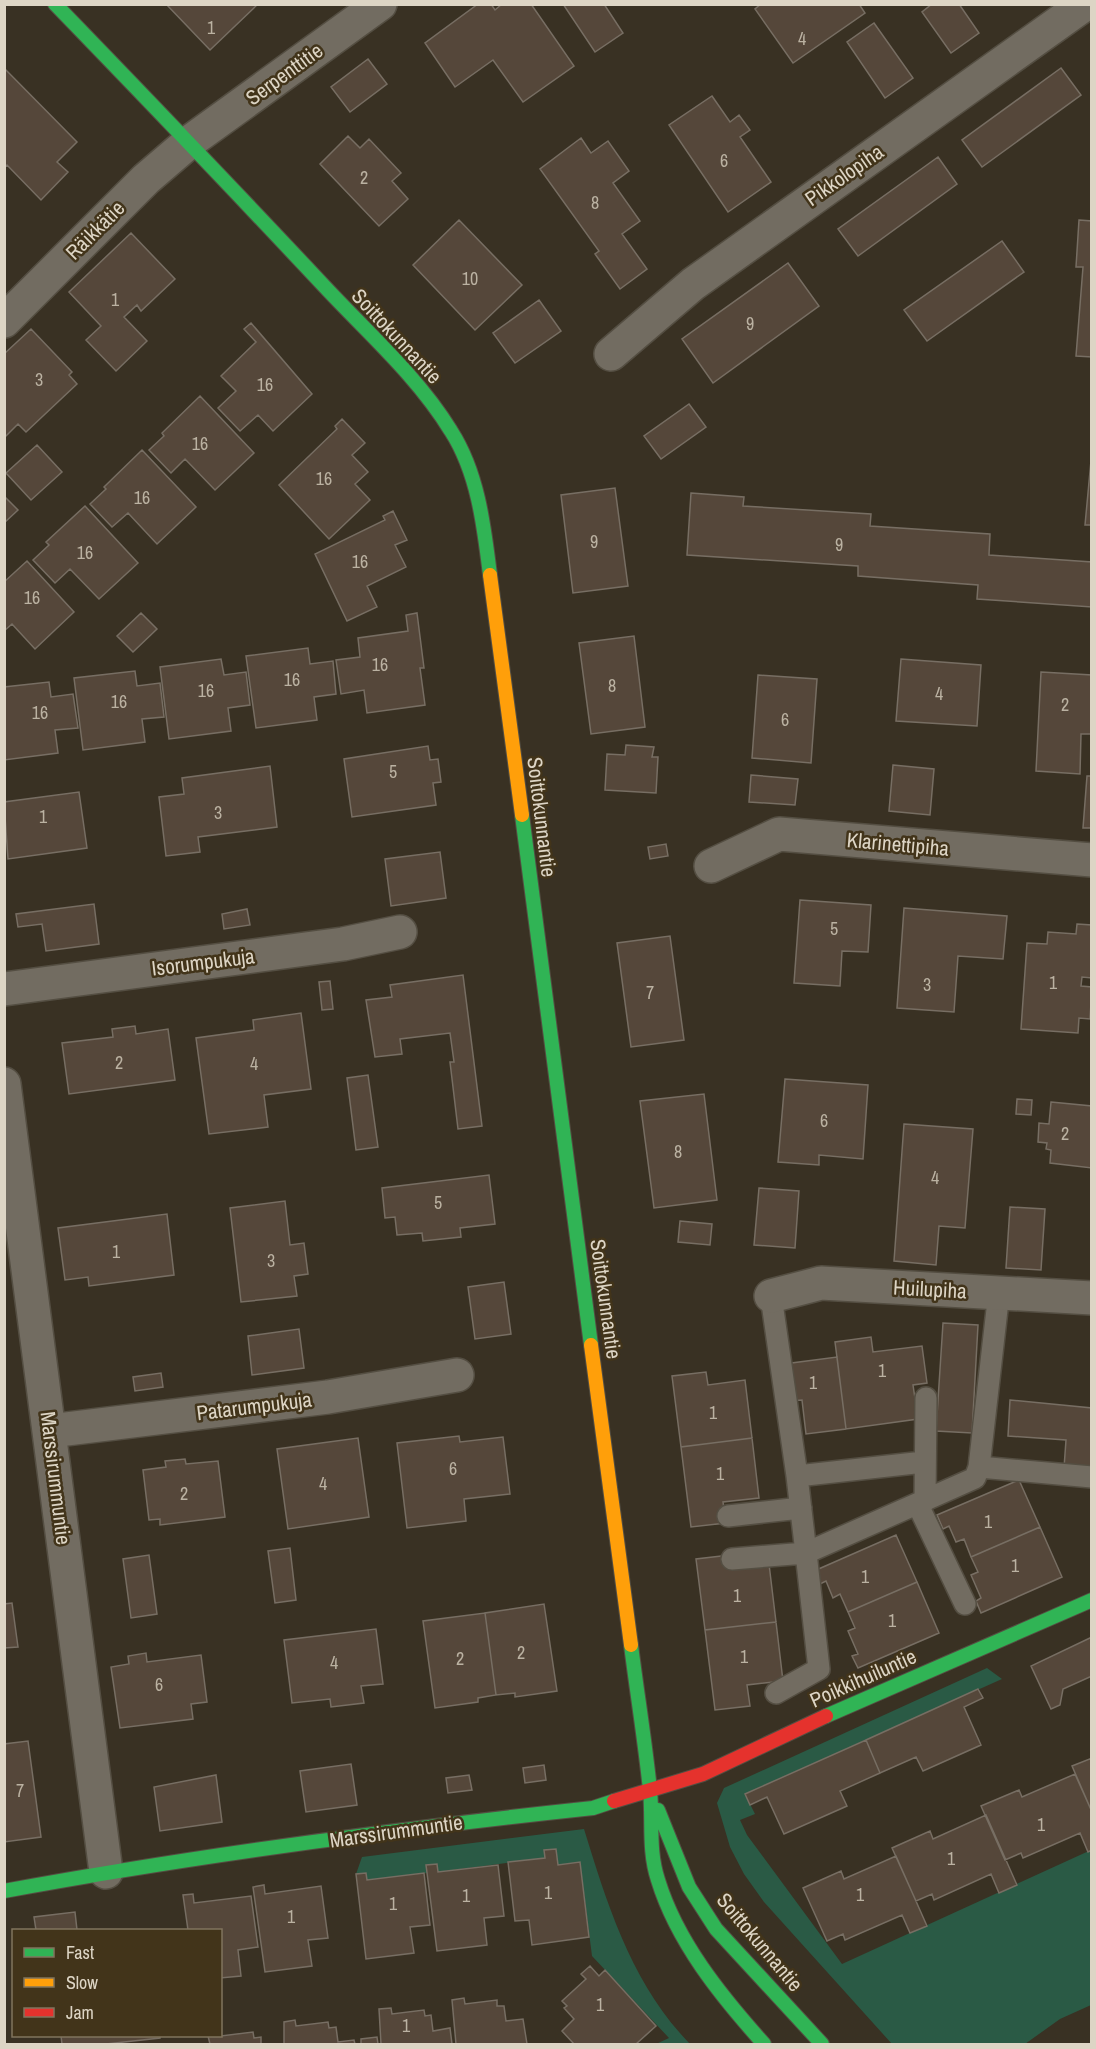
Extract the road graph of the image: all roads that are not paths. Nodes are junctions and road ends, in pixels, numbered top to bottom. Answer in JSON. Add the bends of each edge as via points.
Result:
{"nodes":[{"id":1,"x":54,"y":4,"type":"edge"},
{"id":2,"x":380,"y":4,"type":"edge"},
{"id":3,"x":1085,"y":4,"type":"edge"},
{"id":4,"x":188,"y":143,"type":"junction"},
{"id":5,"x":4,"y":321,"type":"edge"},
{"id":6,"x":611,"y":354,"type":"dead end"},
{"id":7,"x":1092,"y":860,"type":"edge"},
{"id":8,"x":711,"y":866,"type":"dead end"},
{"id":9,"x":400,"y":932,"type":"dead end"},
{"id":10,"x":4,"y":988,"type":"edge"},
{"id":11,"x":4,"y":1084,"type":"edge"},
{"id":12,"x":999,"y":1292,"type":"junction"},
{"id":13,"x":771,"y":1296,"type":"joint"},
{"id":14,"x":1092,"y":1298,"type":"edge"},
{"id":15,"x":457,"y":1376,"type":"dead end"},
{"id":16,"x":926,"y":1398,"type":"dead end"},
{"id":17,"x":50,"y":1431,"type":"junction"},
{"id":18,"x":924,"y":1462,"type":"junction"},
{"id":19,"x":979,"y":1467,"type":"junction"},
{"id":20,"x":797,"y":1476,"type":"junction"},
{"id":21,"x":1092,"y":1477,"type":"edge"},
{"id":22,"x":922,"y":1503,"type":"junction"},
{"id":23,"x":801,"y":1508,"type":"junction"},
{"id":24,"x":728,"y":1516,"type":"dead end"},
{"id":25,"x":806,"y":1553,"type":"junction"},
{"id":26,"x":732,"y":1559,"type":"dead end"},
{"id":27,"x":1092,"y":1600,"type":"edge"},
{"id":28,"x":965,"y":1604,"type":"dead end"},
{"id":29,"x":776,"y":1693,"type":"dead end"},
{"id":30,"x":650,"y":1792,"type":"junction"},
{"id":31,"x":106,"y":1872,"type":"junction"},
{"id":32,"x":4,"y":1891,"type":"edge"},
{"id":33,"x":764,"y":2044,"type":"edge"},
{"id":34,"x":822,"y":2044,"type":"edge"}],
"edges":[{"from":1,"to":4,"type":"street","name":"Soittokunnantie"},
{"from":2,"to":4,"type":"street","name":"Serpenttitie"},
{"from":3,"to":6,"type":"street","name":"Pikkolopiha","via":[[693,284]]},
{"from":4,"to":5,"type":"street","name":"Räikkätie","via":[[146,179]]},
{"from":4,"to":30,"type":"street","name":"Soittokunnantie","via":[[421,390],[452,432],[473,482],[483,524]]},
{"from":7,"to":8,"type":"street","name":"Klarinettipiha","via":[[779,834]]},
{"from":9,"to":10,"type":"street","name":"Isorumpukuja","via":[[343,944]]},
{"from":11,"to":17,"type":"street","name":"Marssirummuntie"},
{"from":12,"to":13,"type":"street","name":"Huilupiha","via":[[821,1283]]},
{"from":12,"to":14,"type":"street","name":"Huilupiha"},
{"from":12,"to":19,"type":"lane"},
{"from":13,"to":20,"type":"lane"},
{"from":15,"to":17,"type":"street","name":"Patarumpukuja","via":[[328,1397]]},
{"from":16,"to":18,"type":"lane"},
{"from":17,"to":31,"type":"street","name":"Marssirummuntie"},
{"from":18,"to":20,"type":"lane"},
{"from":18,"to":22,"type":"lane"},
{"from":19,"to":21,"type":"lane"},
{"from":19,"to":22,"type":"lane","via":[[975,1478]]},
{"from":20,"to":23,"type":"lane"},
{"from":22,"to":25,"type":"lane"},
{"from":22,"to":28,"type":"lane"},
{"from":23,"to":24,"type":"lane"},
{"from":23,"to":25,"type":"lane"},
{"from":25,"to":26,"type":"lane"},
{"from":25,"to":29,"type":"lane","via":[[819,1669]]},
{"from":27,"to":30,"type":"street","name":"Poikkihuiluntie","via":[[702,1774]]},
{"from":30,"to":31,"type":"street","name":"Marssirummuntie","via":[[593,1808],[442,1824]]},
{"from":30,"to":33,"type":"street","name":"Soittokunnantie","via":[[652,1857],[667,1902],[688,1943],[742,2020]]},
{"from":30,"to":34,"type":"street","name":"Soittokunnantie","via":[[689,1887],[716,1929]]},
{"from":31,"to":32,"type":"street","name":"Marssirummuntie"}]}
